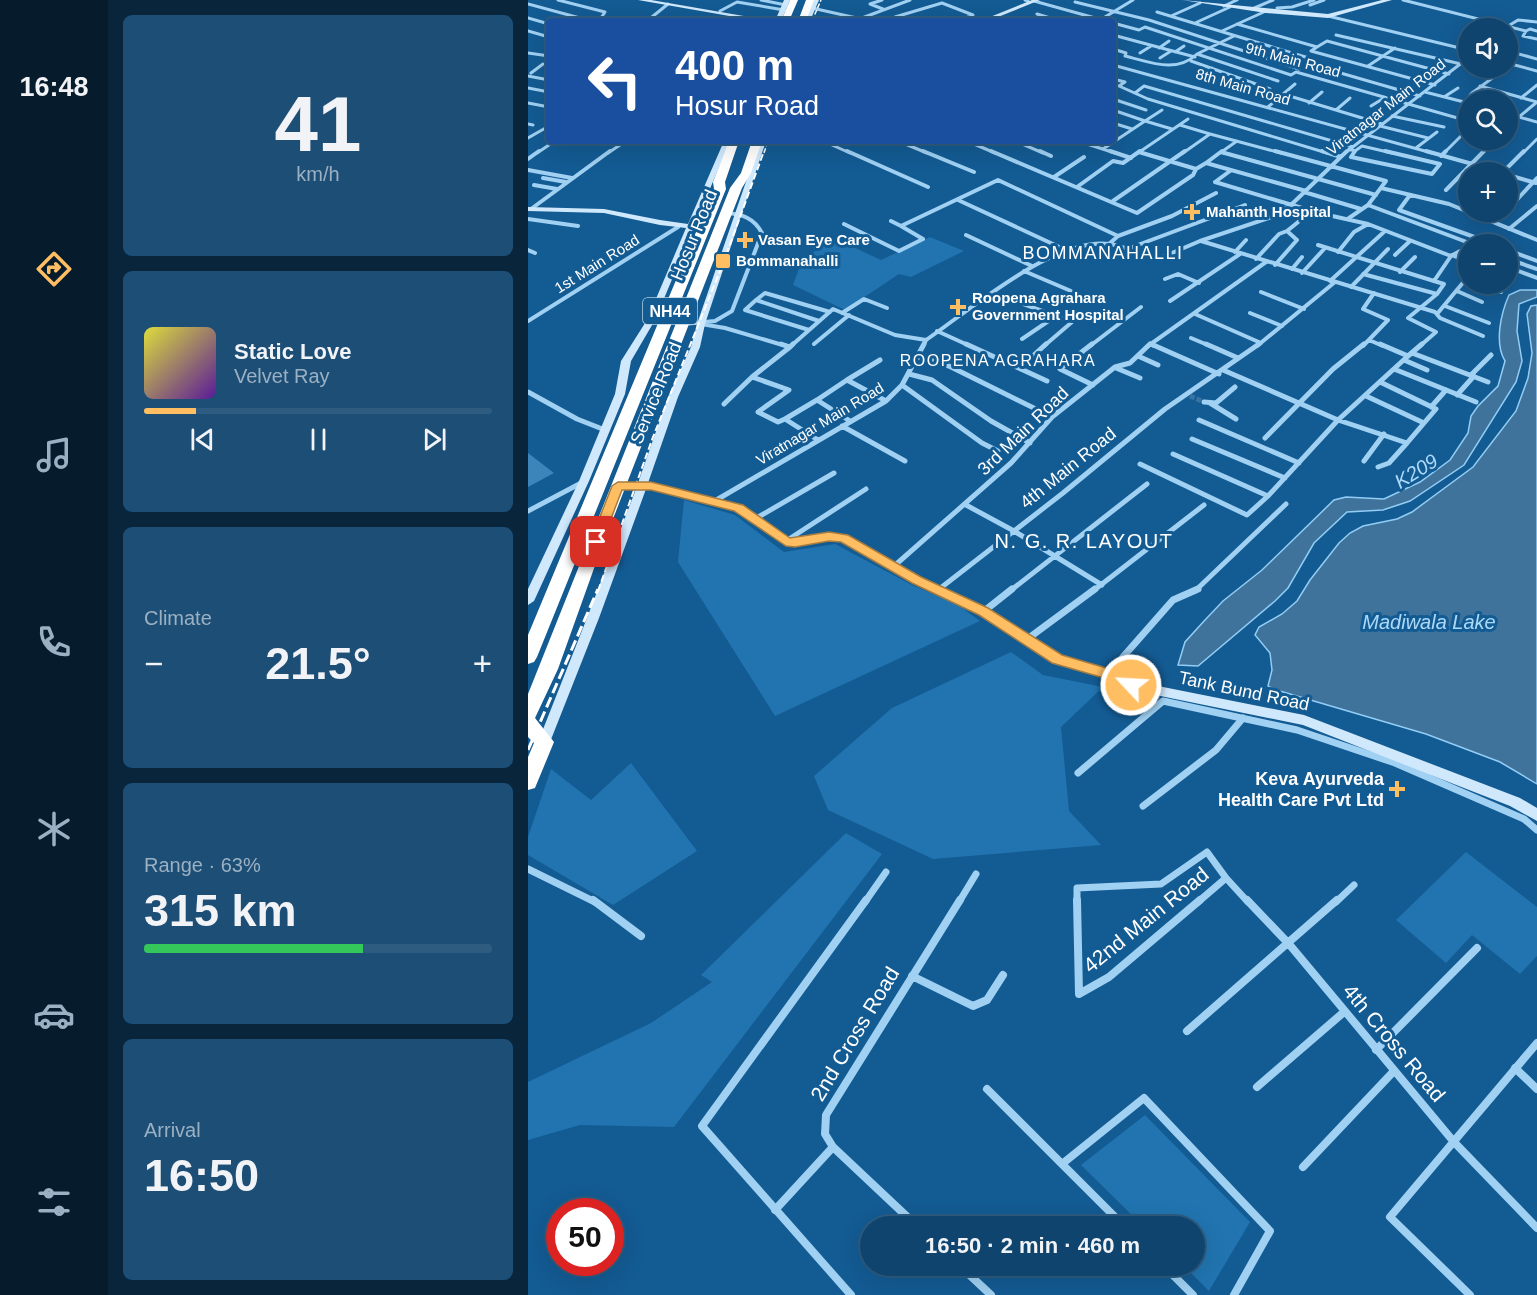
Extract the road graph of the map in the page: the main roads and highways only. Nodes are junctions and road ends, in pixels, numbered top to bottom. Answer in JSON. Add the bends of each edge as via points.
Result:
{"nodes":[{"id":1,"x":800,"y":0,"type":"edge"},
{"id":2,"x":805,"y":0,"type":"edge"},
{"id":3,"x":811,"y":4,"type":"edge"},
{"id":4,"x":792,"y":18,"type":"edge"},
{"id":5,"x":798,"y":18,"type":"edge"},
{"id":6,"x":804,"y":18,"type":"edge"},
{"id":7,"x":733,"y":144,"type":"edge"},
{"id":8,"x":741,"y":144,"type":"edge"},
{"id":9,"x":749,"y":144,"type":"edge"},
{"id":10,"x":756,"y":144,"type":"edge"},
{"id":11,"x":736,"y":188,"type":"junction"},
{"id":12,"x":720,"y":189,"type":"junction"},
{"id":13,"x":528,"y":657,"type":"edge"},
{"id":14,"x":528,"y":714,"type":"edge"},
{"id":15,"x":528,"y":723,"type":"edge"},
{"id":16,"x":528,"y":782,"type":"edge"}],
"edges":[{"from":1,"to":4,"type":"highway"},
{"from":2,"to":5,"type":"highway"},
{"from":3,"to":6,"type":"highway"},
{"from":7,"to":12,"type":"highway","name":"Hosur Road","number":"NH44"},
{"from":8,"to":12,"type":"highway"},
{"from":9,"to":11,"type":"highway"},
{"from":10,"to":11,"type":"highway","name":"Hosur Road","number":"NH44"},
{"from":11,"to":14,"type":"highway","name":"Hosur Road","number":"NH44","via":[[732,213],[681,324],[549,669]]},
{"from":12,"to":13,"type":"highway","name":"Hosur Road","number":"NH44","via":[[613,432]]},
{"from":15,"to":16,"type":"highway","via":[[541,750]]}]}
